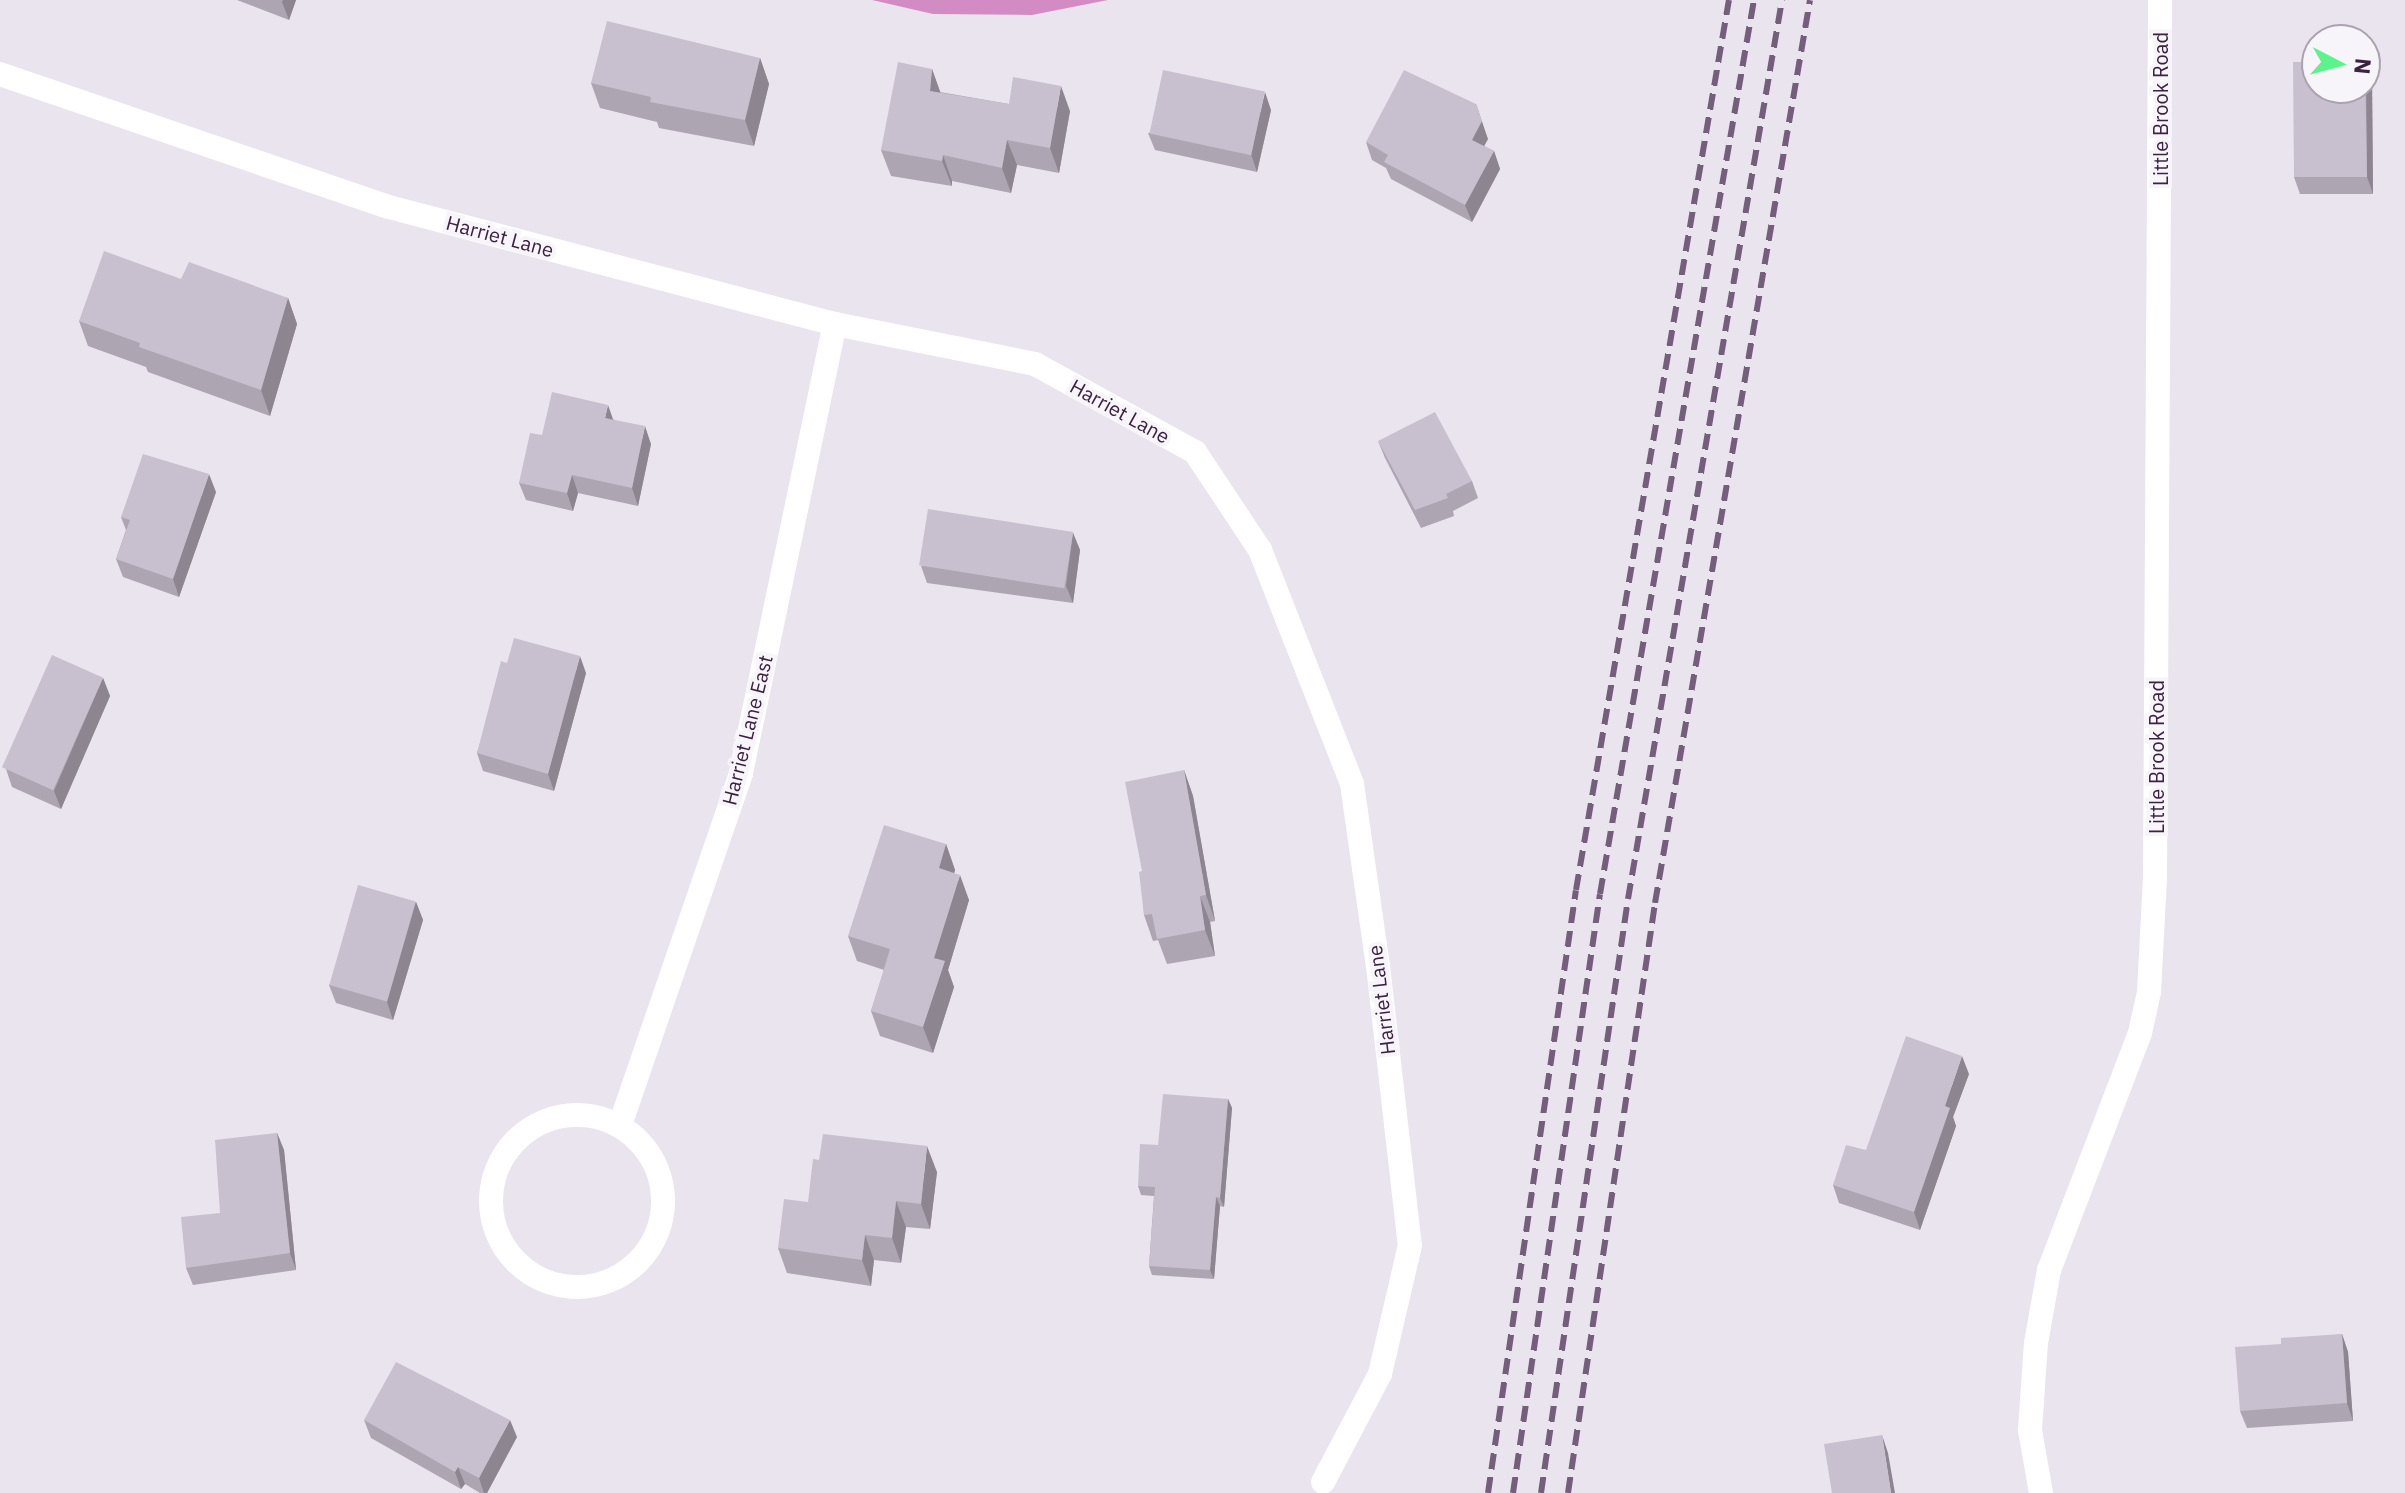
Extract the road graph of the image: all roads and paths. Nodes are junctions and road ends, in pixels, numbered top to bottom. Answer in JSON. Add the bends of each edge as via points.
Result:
{"nodes":[{"id":1,"x":2160,"y":0,"type":"edge"},
{"id":2,"x":0,"y":74,"type":"edge"},
{"id":3,"x":835,"y":324,"type":"junction"},
{"id":4,"x":620,"y":1125,"type":"junction"},
{"id":5,"x":1323,"y":1482,"type":"dead end"},
{"id":6,"x":2041,"y":1493,"type":"edge"}],
"edges":[{"from":1,"to":6,"type":"street","name":"Little Brook Road","via":[[2155,847],[2149,992],[2129,1063],[2049,1270],[2036,1343],[2030,1430]]},
{"from":2,"to":3,"type":"street","name":"Harriet Lane","via":[[389,207]]},
{"from":3,"to":4,"type":"street","name":"Harriet Lane East","via":[[741,773]]},
{"from":3,"to":5,"type":"street","name":"Harriet Lane","via":[[1035,364],[1195,452],[1260,550],[1352,784],[1410,1245],[1380,1374]]},
{"from":4,"to":4,"type":"street","via":[[588,1115],[554,1117],[525,1132],[502,1158],[492,1190],[494,1224],[509,1254],[535,1276],[566,1287],[600,1285],[630,1269],[653,1244],[663,1212],[661,1177],[646,1147]]}]}
